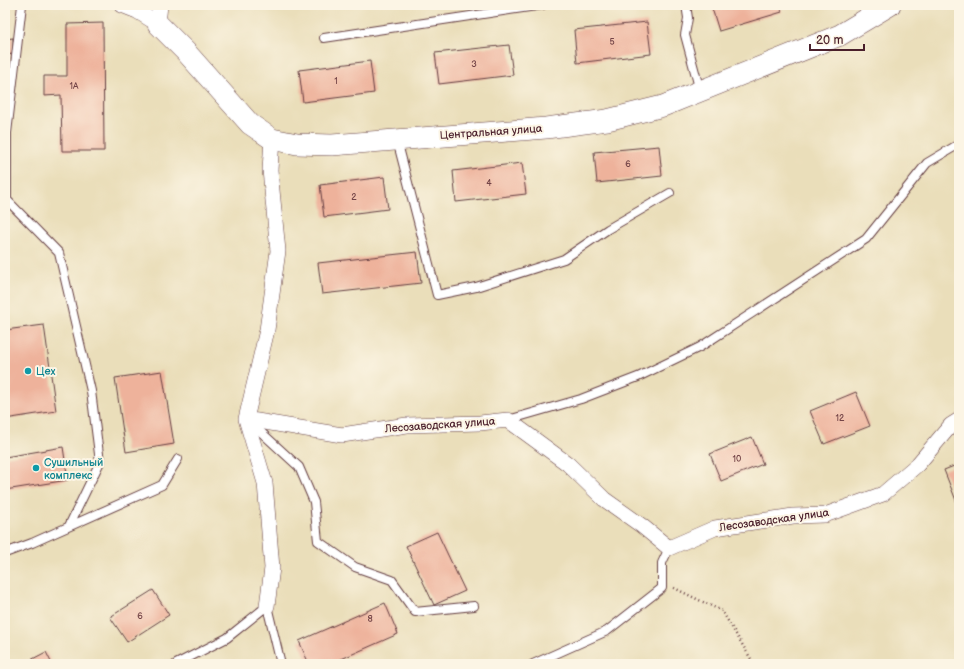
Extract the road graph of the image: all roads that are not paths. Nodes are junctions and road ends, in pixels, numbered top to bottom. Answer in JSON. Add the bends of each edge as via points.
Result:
{"nodes":[{"id":1,"x":22,"y":5,"type":"edge"},
{"id":2,"x":122,"y":5,"type":"edge"},
{"id":3,"x":544,"y":5,"type":"edge"},
{"id":4,"x":686,"y":5,"type":"edge"},
{"id":5,"x":890,"y":5,"type":"edge"},
{"id":6,"x":159,"y":14,"type":"edge"},
{"id":7,"x":324,"y":38,"type":"dead end"},
{"id":8,"x":700,"y":92,"type":"junction"},
{"id":9,"x":272,"y":139,"type":"junction"},
{"id":10,"x":397,"y":140,"type":"junction"},
{"id":11,"x":959,"y":144,"type":"edge"},
{"id":12,"x":670,"y":193,"type":"dead end"},
{"id":13,"x":246,"y":419,"type":"junction"},
{"id":14,"x":508,"y":420,"type":"junction"},
{"id":15,"x":959,"y":420,"type":"edge"},
{"id":16,"x":178,"y":459,"type":"dead end"},
{"id":17,"x":68,"y":526,"type":"junction"},
{"id":18,"x":668,"y":548,"type":"junction"},
{"id":19,"x":5,"y":553,"type":"edge"},
{"id":20,"x":267,"y":606,"type":"junction"},
{"id":21,"x":474,"y":606,"type":"dead end"},
{"id":22,"x":176,"y":664,"type":"edge"},
{"id":23,"x":281,"y":664,"type":"edge"},
{"id":24,"x":533,"y":664,"type":"edge"}],
"edges":[{"from":1,"to":17,"type":"lane","via":[[7,133],[7,200],[59,253],[91,391],[100,462]]},
{"from":2,"to":6,"type":"street","name":"Центральная улица","via":[[137,11]]},
{"from":3,"to":7,"type":"lane"},
{"from":4,"to":8,"type":"lane","via":[[688,18],[685,35]]},
{"from":5,"to":8,"type":"street","name":"Центральная улица","via":[[840,35]]},
{"from":6,"to":9,"type":"street","name":"Центральная улица","via":[[186,52],[250,124]]},
{"from":8,"to":10,"type":"street","name":"Центральная улица","via":[[663,106],[607,120],[546,128]]},
{"from":9,"to":10,"type":"street","name":"Центральная улица","via":[[297,144],[325,145]]},
{"from":9,"to":13,"type":"street","via":[[270,170],[278,250],[267,330]]},
{"from":10,"to":12,"type":"lane","via":[[437,295],[476,287],[564,259],[608,229]]},
{"from":11,"to":14,"type":"lane","via":[[927,163],[866,239],[700,347],[638,378],[581,400]]},
{"from":13,"to":14,"type":"street","name":"Лесозаводская улица","via":[[342,435],[408,425]]},
{"from":13,"to":20,"type":"street","via":[[265,483],[272,568]]},
{"from":13,"to":21,"type":"lane","via":[[299,467],[314,502],[318,541],[354,567],[392,580],[415,612]]},
{"from":14,"to":18,"type":"street","name":"Лесозаводская улица","via":[[568,464],[604,499]]},
{"from":15,"to":18,"type":"street","name":"Лесозаводская улица","via":[[951,425],[918,464],[883,494],[825,515],[793,516],[715,528]]},
{"from":16,"to":17,"type":"lane","via":[[162,485]]},
{"from":17,"to":19,"type":"lane"},
{"from":18,"to":24,"type":"lane","via":[[662,563],[662,588],[607,631]]},
{"from":20,"to":22,"type":"lane","via":[[228,638]]},
{"from":20,"to":23,"type":"lane"}]}
